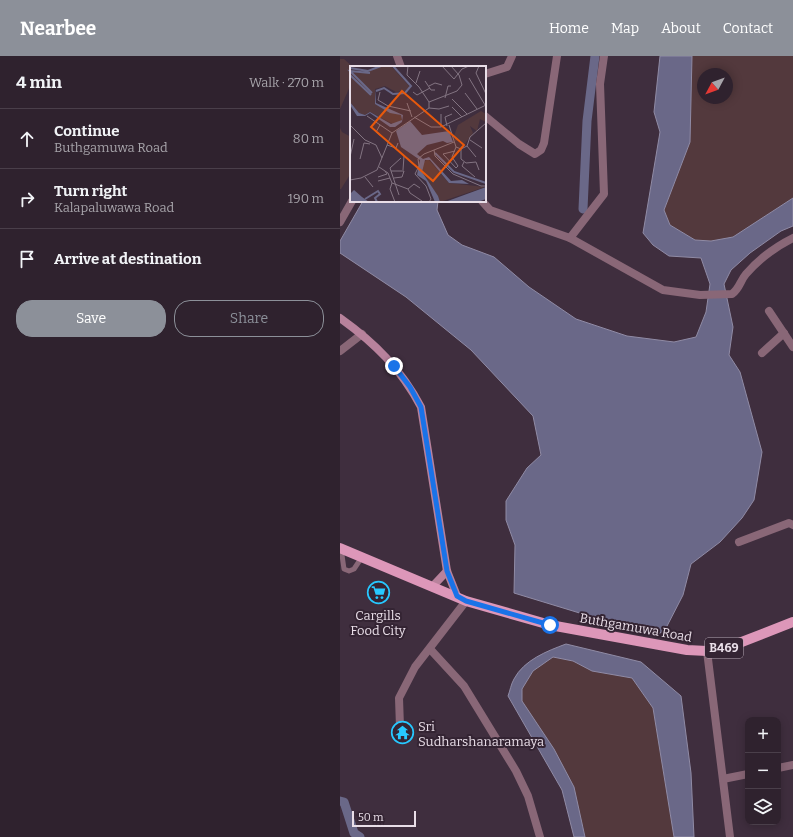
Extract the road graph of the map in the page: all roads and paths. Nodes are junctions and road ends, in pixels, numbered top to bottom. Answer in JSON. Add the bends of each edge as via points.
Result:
{"nodes":[{"id":1,"x":397,"y":56,"type":"edge"},
{"id":2,"x":512,"y":56,"type":"edge"},
{"id":3,"x":557,"y":56,"type":"edge"},
{"id":4,"x":604,"y":56,"type":"edge"},
{"id":5,"x":400,"y":66,"type":"edge"},
{"id":6,"x":486,"y":74,"type":"edge"},
{"id":7,"x":486,"y":117,"type":"edge"},
{"id":8,"x":351,"y":202,"type":"edge"},
{"id":9,"x":483,"y":202,"type":"edge"},
{"id":10,"x":340,"y":222,"type":"edge"},
{"id":11,"x":570,"y":238,"type":"junction"},
{"id":12,"x":793,"y":238,"type":"edge"},
{"id":13,"x":769,"y":311,"type":"dead end"},
{"id":14,"x":340,"y":318,"type":"edge"},
{"id":15,"x":784,"y":333,"type":"junction"},
{"id":16,"x":362,"y":334,"type":"junction"},
{"id":17,"x":793,"y":347,"type":"edge"},
{"id":18,"x":340,"y":351,"type":"edge"},
{"id":19,"x":762,"y":354,"type":"dead end"},
{"id":20,"x":793,"y":525,"type":"edge"},
{"id":21,"x":739,"y":542,"type":"dead end"},
{"id":22,"x":341,"y":548,"type":"edge"},
{"id":23,"x":362,"y":557,"type":"junction"},
{"id":24,"x":447,"y":571,"type":"junction"},
{"id":25,"x":432,"y":587,"type":"junction"},
{"id":26,"x":457,"y":596,"type":"junction"},
{"id":27,"x":466,"y":601,"type":"junction"},
{"id":28,"x":793,"y":622,"type":"edge"},
{"id":29,"x":430,"y":649,"type":"junction"},
{"id":30,"x":707,"y":651,"type":"junction"},
{"id":31,"x":400,"y":727,"type":"dead end"},
{"id":32,"x":793,"y":765,"type":"edge"},
{"id":33,"x":781,"y":767,"type":"edge"},
{"id":34,"x":745,"y":775,"type":"edge"},
{"id":35,"x":723,"y":779,"type":"junction"},
{"id":36,"x":540,"y":837,"type":"edge"},
{"id":37,"x":730,"y":837,"type":"edge"}],
"edges":[{"from":1,"to":5,"type":"street"},
{"from":2,"to":6,"type":"street","via":[[507,67]]},
{"from":3,"to":7,"type":"street","via":[[541,150],[535,154]]},
{"from":4,"to":11,"type":"street","via":[[600,84],[604,194]]},
{"from":8,"to":10,"type":"street"},
{"from":9,"to":11,"type":"street","via":[[490,210]]},
{"from":11,"to":12,"type":"street","via":[[663,290],[700,295],[732,294],[762,258]]},
{"from":13,"to":15,"type":"street"},
{"from":14,"to":16,"type":"street"},
{"from":15,"to":17,"type":"street"},
{"from":15,"to":19,"type":"street"},
{"from":16,"to":18,"type":"street"},
{"from":16,"to":24,"type":"street","via":[[394,366],[421,407]]},
{"from":20,"to":21,"type":"street","via":[[789,523]]},
{"from":22,"to":23,"type":"main road","name":"Buthgamuwa Road","number":"B469"},
{"from":22,"to":23,"type":"lane","via":[[344,569],[354,569]]},
{"from":23,"to":25,"type":"main road","name":"Buthgamuwa Road","number":"B469"},
{"from":24,"to":25,"type":"street"},
{"from":24,"to":26,"type":"street"},
{"from":25,"to":26,"type":"main road","name":"Buthgamuwa Road","number":"B469"},
{"from":26,"to":27,"type":"main road","name":"Buthgamuwa Road","number":"B469"},
{"from":27,"to":29,"type":"street"},
{"from":27,"to":30,"type":"main road","name":"Buthgamuwa Road","number":"B469","via":[[550,625],[687,650]]},
{"from":28,"to":30,"type":"main road","name":"Buthgamuwa Road","number":"B469","via":[[720,650]]},
{"from":29,"to":31,"type":"street","via":[[415,667],[399,698]]},
{"from":29,"to":36,"type":"street","via":[[464,686],[516,771],[528,796]]},
{"from":30,"to":35,"type":"street"},
{"from":32,"to":33,"type":"street"},
{"from":34,"to":35,"type":"street"},
{"from":35,"to":37,"type":"street"}]}
